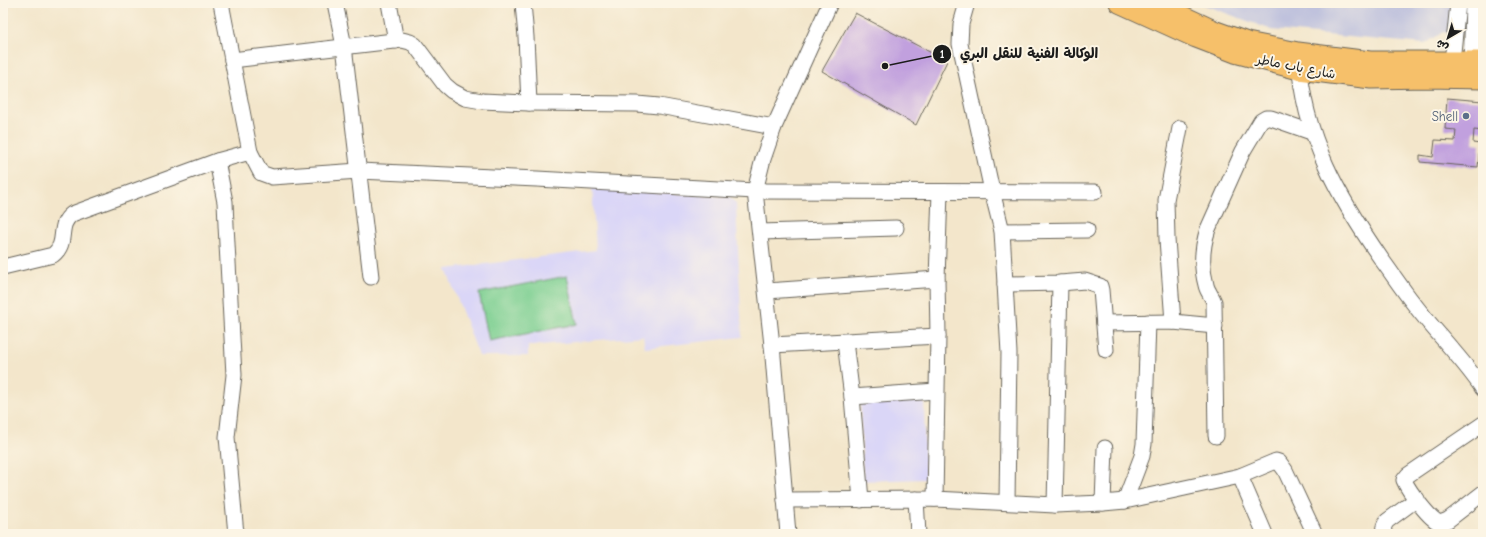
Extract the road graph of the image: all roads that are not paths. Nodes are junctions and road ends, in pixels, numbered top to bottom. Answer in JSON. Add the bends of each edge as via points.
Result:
{"nodes":[{"id":1,"x":221,"y":3,"type":"edge"},
{"id":2,"x":335,"y":3,"type":"edge"},
{"id":3,"x":389,"y":3,"type":"edge"},
{"id":4,"x":523,"y":3,"type":"edge"},
{"id":5,"x":830,"y":3,"type":"edge"},
{"id":6,"x":967,"y":3,"type":"edge"},
{"id":7,"x":1119,"y":3,"type":"edge"},
{"id":8,"x":1155,"y":3,"type":"edge"},
{"id":9,"x":1458,"y":9,"type":"edge"},
{"id":10,"x":1474,"y":9,"type":"edge"},
{"id":11,"x":396,"y":41,"type":"junction"},
{"id":12,"x":344,"y":46,"type":"junction"},
{"id":13,"x":232,"y":60,"type":"junction"},
{"id":14,"x":1299,"y":61,"type":"junction"},
{"id":15,"x":1452,"y":70,"type":"junction"},
{"id":16,"x":1477,"y":70,"type":"edge"},
{"id":17,"x":528,"y":103,"type":"junction"},
{"id":18,"x":774,"y":127,"type":"junction"},
{"id":19,"x":1180,"y":128,"type":"dead end"},
{"id":20,"x":1311,"y":132,"type":"junction"},
{"id":21,"x":250,"y":152,"type":"junction"},
{"id":22,"x":217,"y":161,"type":"junction"},
{"id":23,"x":359,"y":171,"type":"junction"},
{"id":24,"x":755,"y":191,"type":"junction"},
{"id":25,"x":992,"y":191,"type":"junction"},
{"id":26,"x":940,"y":192,"type":"junction"},
{"id":27,"x":1096,"y":192,"type":"dead end"},
{"id":28,"x":896,"y":228,"type":"dead end"},
{"id":29,"x":1087,"y":230,"type":"dead end"},
{"id":30,"x":1002,"y":231,"type":"junction"},
{"id":31,"x":760,"y":232,"type":"junction"},
{"id":32,"x":3,"y":267,"type":"edge"},
{"id":33,"x":371,"y":277,"type":"dead end"},
{"id":34,"x":937,"y":279,"type":"junction"},
{"id":35,"x":1060,"y":283,"type":"junction"},
{"id":36,"x":1005,"y":284,"type":"junction"},
{"id":37,"x":767,"y":291,"type":"junction"},
{"id":38,"x":1148,"y":322,"type":"junction"},
{"id":39,"x":1173,"y":322,"type":"junction"},
{"id":40,"x":1104,"y":323,"type":"junction"},
{"id":41,"x":1215,"y":326,"type":"junction"},
{"id":42,"x":938,"y":336,"type":"junction"},
{"id":43,"x":845,"y":342,"type":"junction"},
{"id":44,"x":772,"y":346,"type":"junction"},
{"id":45,"x":1106,"y":350,"type":"dead end"},
{"id":46,"x":1483,"y":389,"type":"edge"},
{"id":47,"x":936,"y":391,"type":"junction"},
{"id":48,"x":852,"y":397,"type":"junction"},
{"id":49,"x":1483,"y":424,"type":"edge"},
{"id":50,"x":1216,"y":436,"type":"dead end"},
{"id":51,"x":1104,"y":448,"type":"dead end"},
{"id":52,"x":1240,"y":476,"type":"junction"},
{"id":53,"x":1483,"y":493,"type":"edge"},
{"id":54,"x":916,"y":499,"type":"junction"},
{"id":55,"x":935,"y":499,"type":"junction"},
{"id":56,"x":785,"y":500,"type":"junction"},
{"id":57,"x":861,"y":500,"type":"junction"},
{"id":58,"x":1417,"y":500,"type":"junction"},
{"id":59,"x":1125,"y":501,"type":"junction"},
{"id":60,"x":1007,"y":502,"type":"junction"},
{"id":61,"x":1102,"y":503,"type":"junction"},
{"id":62,"x":1055,"y":505,"type":"junction"},
{"id":63,"x":236,"y":534,"type":"edge"},
{"id":64,"x":788,"y":534,"type":"edge"},
{"id":65,"x":918,"y":534,"type":"edge"},
{"id":66,"x":1265,"y":534,"type":"edge"},
{"id":67,"x":1315,"y":534,"type":"edge"},
{"id":68,"x":1385,"y":534,"type":"edge"}],
"edges":[{"from":1,"to":13,"type":"street"},
{"from":2,"to":12,"type":"street"},
{"from":3,"to":11,"type":"street"},
{"from":4,"to":17,"type":"street"},
{"from":5,"to":18,"type":"street"},
{"from":6,"to":25,"type":"street","via":[[960,44]]},
{"from":7,"to":14,"type":"main road","name":"شارع باب ماطر","via":[[1235,53]]},
{"from":8,"to":14,"type":"main road","name":"شارع باب ماطر","via":[[1216,31]]},
{"from":9,"to":10,"type":"street"},
{"from":9,"to":15,"type":"street"},
{"from":10,"to":16,"type":"street"},
{"from":11,"to":12,"type":"street"},
{"from":11,"to":17,"type":"street","via":[[415,45],[445,85],[465,98]]},
{"from":12,"to":13,"type":"street"},
{"from":12,"to":23,"type":"street"},
{"from":13,"to":21,"type":"street"},
{"from":14,"to":15,"type":"main road","name":"شارع باب ماطر","via":[[1370,61]]},
{"from":14,"to":20,"type":"street"},
{"from":15,"to":16,"type":"main road","name":"شارع باب ماطر"},
{"from":17,"to":18,"type":"street","via":[[659,106]]},
{"from":18,"to":24,"type":"street"},
{"from":19,"to":39,"type":"street","via":[[1166,200]]},
{"from":20,"to":41,"type":"street","via":[[1271,118],[1263,119],[1243,151],[1204,242],[1204,277],[1214,302]]},
{"from":20,"to":46,"type":"street","via":[[1328,172],[1356,222],[1414,304]]},
{"from":21,"to":22,"type":"street"},
{"from":21,"to":23,"type":"street","via":[[261,173],[272,177]]},
{"from":22,"to":32,"type":"street","via":[[72,214],[66,218],[62,245],[58,251]]},
{"from":22,"to":63,"type":"street","via":[[226,217],[234,375],[227,437]]},
{"from":23,"to":24,"type":"street"},
{"from":23,"to":33,"type":"street"},
{"from":24,"to":26,"type":"street"},
{"from":24,"to":31,"type":"street"},
{"from":25,"to":26,"type":"street"},
{"from":25,"to":27,"type":"street"},
{"from":25,"to":30,"type":"street"},
{"from":26,"to":34,"type":"street"},
{"from":28,"to":31,"type":"street"},
{"from":29,"to":30,"type":"street"},
{"from":30,"to":36,"type":"street"},
{"from":31,"to":37,"type":"street"},
{"from":34,"to":37,"type":"street"},
{"from":34,"to":42,"type":"street"},
{"from":35,"to":36,"type":"street"},
{"from":35,"to":40,"type":"street","via":[[1085,281],[1100,286]]},
{"from":35,"to":62,"type":"street"},
{"from":36,"to":60,"type":"street","via":[[1009,353]]},
{"from":37,"to":44,"type":"street"},
{"from":38,"to":39,"type":"street"},
{"from":38,"to":40,"type":"street"},
{"from":38,"to":59,"type":"street","via":[[1144,444]]},
{"from":39,"to":41,"type":"street"},
{"from":40,"to":45,"type":"street"},
{"from":41,"to":50,"type":"street"},
{"from":42,"to":43,"type":"street"},
{"from":42,"to":47,"type":"street"},
{"from":43,"to":44,"type":"street"},
{"from":43,"to":48,"type":"street"},
{"from":44,"to":56,"type":"street"},
{"from":47,"to":48,"type":"street"},
{"from":47,"to":55,"type":"street"},
{"from":48,"to":57,"type":"street"},
{"from":49,"to":58,"type":"street","via":[[1404,480]]},
{"from":51,"to":61,"type":"street"},
{"from":52,"to":59,"type":"street"},
{"from":52,"to":66,"type":"street"},
{"from":52,"to":67,"type":"street","via":[[1271,462],[1279,462]]},
{"from":53,"to":58,"type":"street","via":[[1448,520],[1440,523]]},
{"from":54,"to":55,"type":"street"},
{"from":54,"to":57,"type":"street"},
{"from":54,"to":65,"type":"street"},
{"from":55,"to":60,"type":"street"},
{"from":56,"to":57,"type":"street"},
{"from":56,"to":64,"type":"street"},
{"from":58,"to":68,"type":"street","via":[[1387,521],[1383,531]]},
{"from":59,"to":61,"type":"street"},
{"from":60,"to":62,"type":"street"},
{"from":61,"to":62,"type":"street"}]}
